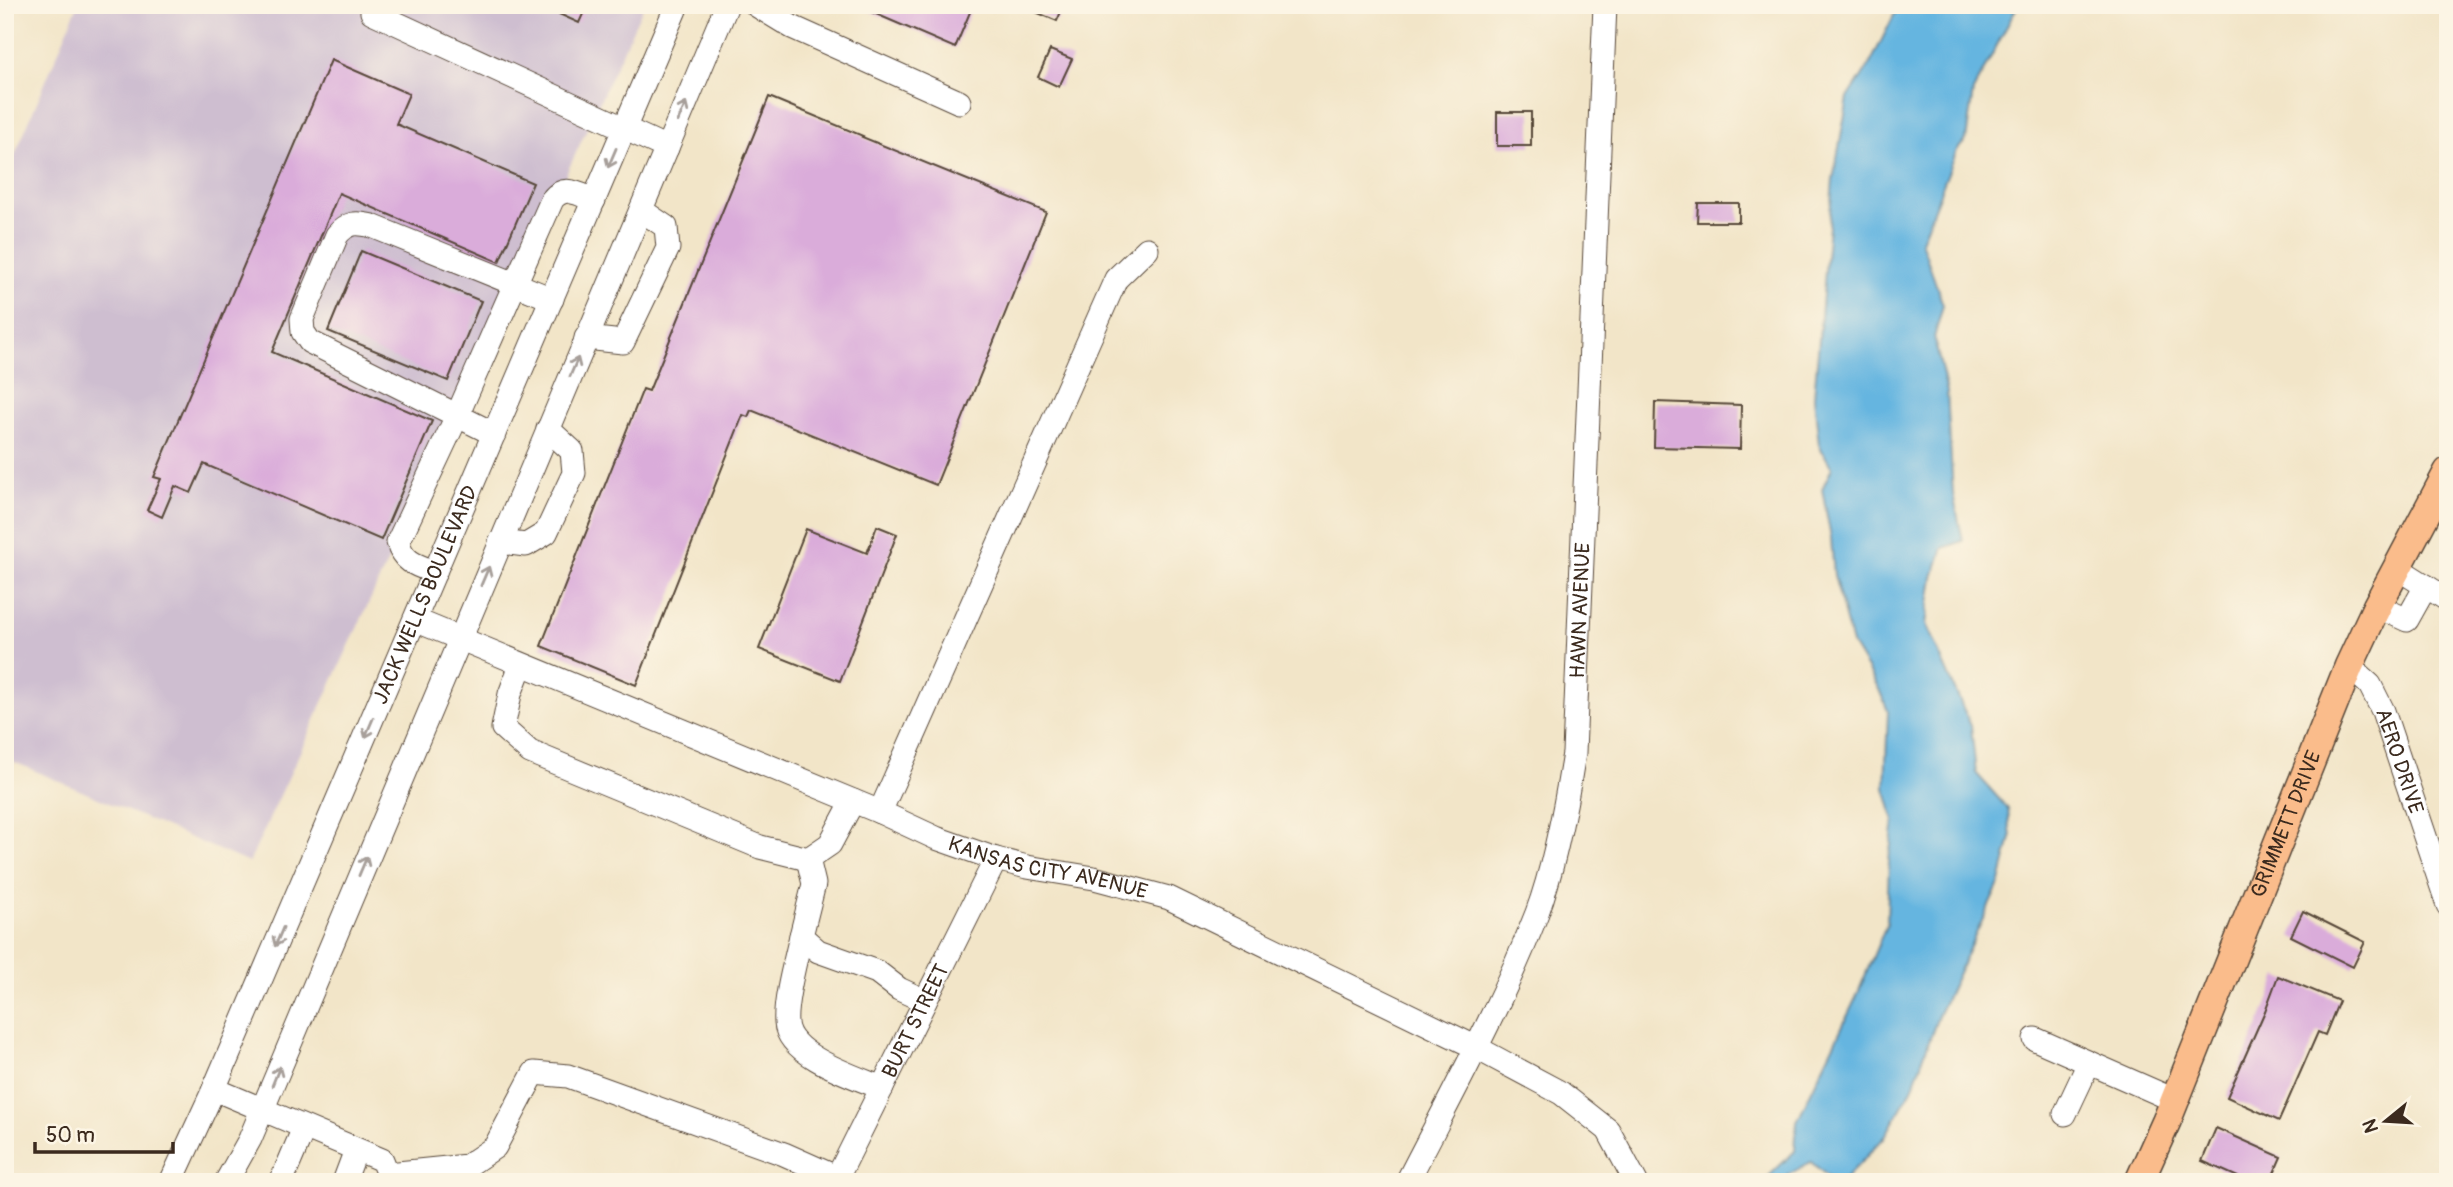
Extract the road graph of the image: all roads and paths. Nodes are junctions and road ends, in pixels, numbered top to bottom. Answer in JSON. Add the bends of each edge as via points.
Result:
{"nodes":[{"id":1,"x":677,"y":5,"type":"edge"},
{"id":2,"x":727,"y":5,"type":"edge"},
{"id":3,"x":756,"y":5,"type":"edge"},
{"id":4,"x":1605,"y":5,"type":"edge"},
{"id":5,"x":372,"y":12,"type":"dead end"},
{"id":6,"x":959,"y":102,"type":"dead end"},
{"id":7,"x":625,"y":129,"type":"junction"},
{"id":8,"x":667,"y":148,"type":"junction"},
{"id":9,"x":594,"y":200,"type":"junction"},
{"id":10,"x":641,"y":209,"type":"junction"},
{"id":11,"x":1147,"y":249,"type":"dead end"},
{"id":12,"x":515,"y":284,"type":"junction"},
{"id":13,"x":552,"y":299,"type":"junction"},
{"id":14,"x":586,"y":338,"type":"junction"},
{"id":15,"x":457,"y":416,"type":"junction"},
{"id":16,"x":548,"y":429,"type":"junction"},
{"id":17,"x":494,"y":434,"type":"junction"},
{"id":18,"x":2448,"y":472,"type":"edge"},
{"id":19,"x":500,"y":542,"type":"junction"},
{"id":20,"x":2397,"y":568,"type":"junction"},
{"id":21,"x":435,"y":572,"type":"junction"},
{"id":22,"x":2426,"y":586,"type":"junction"},
{"id":23,"x":2448,"y":600,"type":"edge"},
{"id":24,"x":2377,"y":606,"type":"junction"},
{"id":25,"x":415,"y":620,"type":"junction"},
{"id":26,"x":459,"y":639,"type":"junction"},
{"id":27,"x":521,"y":665,"type":"junction"},
{"id":28,"x":2349,"y":666,"type":"junction"},
{"id":29,"x":853,"y":801,"type":"junction"},
{"id":30,"x":880,"y":812,"type":"junction"},
{"id":31,"x":808,"y":859,"type":"junction"},
{"id":32,"x":996,"y":859,"type":"junction"},
{"id":33,"x":2448,"y":905,"type":"edge"},
{"id":34,"x":801,"y":936,"type":"junction"},
{"id":35,"x":925,"y":1001,"type":"junction"},
{"id":36,"x":2035,"y":1039,"type":"dead end"},
{"id":37,"x":1475,"y":1048,"type":"junction"},
{"id":38,"x":2089,"y":1063,"type":"junction"},
{"id":39,"x":882,"y":1087,"type":"junction"},
{"id":40,"x":214,"y":1089,"type":"junction"},
{"id":41,"x":2174,"y":1100,"type":"junction"},
{"id":42,"x":262,"y":1110,"type":"junction"},
{"id":43,"x":2065,"y":1114,"type":"dead end"},
{"id":44,"x":304,"y":1128,"type":"junction"},
{"id":45,"x":356,"y":1150,"type":"junction"},
{"id":46,"x":390,"y":1178,"type":"edge"},
{"id":47,"x":836,"y":1180,"type":"edge"},
{"id":48,"x":172,"y":1182,"type":"edge"},
{"id":49,"x":226,"y":1182,"type":"edge"},
{"id":50,"x":281,"y":1182,"type":"edge"},
{"id":51,"x":344,"y":1182,"type":"edge"},
{"id":52,"x":1408,"y":1182,"type":"edge"},
{"id":53,"x":1636,"y":1182,"type":"edge"},
{"id":54,"x":2139,"y":1182,"type":"edge"}],
"edges":[{"from":1,"to":7,"type":"street","name":"JACK WELLS BOULEVARD"},
{"from":8,"to":2,"type":"street","one_way":true},
{"from":3,"to":6,"type":"street","via":[[792,27]]},
{"from":4,"to":37,"type":"street","name":"HAWN AVENUE","via":[[1574,753],[1537,911]]},
{"from":5,"to":7,"type":"street"},
{"from":7,"to":8,"type":"street"},
{"from":7,"to":9,"type":"street","name":"JACK WELLS BOULEVARD","one_way":true},
{"from":8,"to":10,"type":"street"},
{"from":9,"to":12,"type":"street","via":[[569,190],[556,195]]},
{"from":9,"to":13,"type":"street","name":"JACK WELLS BOULEVARD"},
{"from":10,"to":14,"type":"street"},
{"from":10,"to":14,"type":"street","via":[[666,227],[668,248],[622,342]]},
{"from":11,"to":30,"type":"street","via":[[1116,279]]},
{"from":12,"to":13,"type":"street"},
{"from":12,"to":15,"type":"street"},
{"from":12,"to":15,"type":"street","via":[[372,226],[357,222],[344,226],[337,235],[302,319],[303,332],[310,342]]},
{"from":13,"to":17,"type":"street","name":"JACK WELLS BOULEVARD"},
{"from":16,"to":14,"type":"street","one_way":true},
{"from":15,"to":17,"type":"street"},
{"from":15,"to":21,"type":"street","via":[[398,542],[409,562]]},
{"from":16,"to":19,"type":"street"},
{"from":16,"to":19,"type":"street","via":[[572,451],[574,473],[546,533],[526,545]]},
{"from":17,"to":21,"type":"street","name":"JACK WELLS BOULEVARD"},
{"from":18,"to":20,"type":"main road","name":"GRIMMETT DRIVE"},
{"from":26,"to":19,"type":"street","one_way":true},
{"from":20,"to":22,"type":"street"},
{"from":20,"to":24,"type":"main road","name":"GRIMMETT DRIVE"},
{"from":21,"to":25,"type":"street","name":"JACK WELLS BOULEVARD"},
{"from":22,"to":23,"type":"street"},
{"from":22,"to":24,"type":"street","via":[[2407,620]]},
{"from":24,"to":28,"type":"main road","name":"GRIMMETT DRIVE"},
{"from":25,"to":26,"type":"street","name":"KANSAS CITY AVENUE"},
{"from":25,"to":40,"type":"street","name":"JACK WELLS BOULEVARD","one_way":true},
{"from":26,"to":27,"type":"street","name":"KANSAS CITY AVENUE"},
{"from":42,"to":26,"type":"street","one_way":true},
{"from":27,"to":29,"type":"street","name":"KANSAS CITY AVENUE"},
{"from":27,"to":31,"type":"street","via":[[503,728],[530,752],[760,847]]},
{"from":28,"to":33,"type":"street","name":"AERO DRIVE","via":[[2371,685],[2384,711]]},
{"from":28,"to":41,"type":"main road","name":"GRIMMETT DRIVE"},
{"from":29,"to":30,"type":"street","name":"KANSAS CITY AVENUE"},
{"from":29,"to":31,"type":"street","via":[[830,844]]},
{"from":30,"to":32,"type":"street","name":"KANSAS CITY AVENUE"},
{"from":31,"to":34,"type":"street","via":[[814,884]]},
{"from":32,"to":35,"type":"street","name":"BURT STREET"},
{"from":32,"to":37,"type":"street","name":"KANSAS CITY AVENUE","via":[[1169,898]]},
{"from":34,"to":35,"type":"street","via":[[818,951],[877,972]]},
{"from":34,"to":39,"type":"street","via":[[786,1024],[792,1039],[806,1054]]},
{"from":35,"to":39,"type":"street","name":"BURT STREET"},
{"from":36,"to":38,"type":"street"},
{"from":37,"to":52,"type":"street","name":"HAWN AVENUE"},
{"from":37,"to":53,"type":"street","name":"KANSAS CITY AVENUE","via":[[1561,1093],[1608,1130]]},
{"from":38,"to":41,"type":"street"},
{"from":38,"to":43,"type":"street"},
{"from":39,"to":47,"type":"street","name":"BURT STREET"},
{"from":40,"to":42,"type":"street"},
{"from":40,"to":48,"type":"street","name":"JACK WELLS BOULEVARD"},
{"from":41,"to":54,"type":"main road","name":"GRIMMETT DRIVE"},
{"from":42,"to":44,"type":"street"},
{"from":42,"to":49,"type":"street"},
{"from":44,"to":45,"type":"street"},
{"from":44,"to":50,"type":"street"},
{"from":45,"to":46,"type":"street","via":[[382,1160]]},
{"from":45,"to":51,"type":"street"},
{"from":46,"to":47,"type":"street","via":[[467,1166],[495,1147],[534,1073],[568,1076],[771,1149]]}]}
